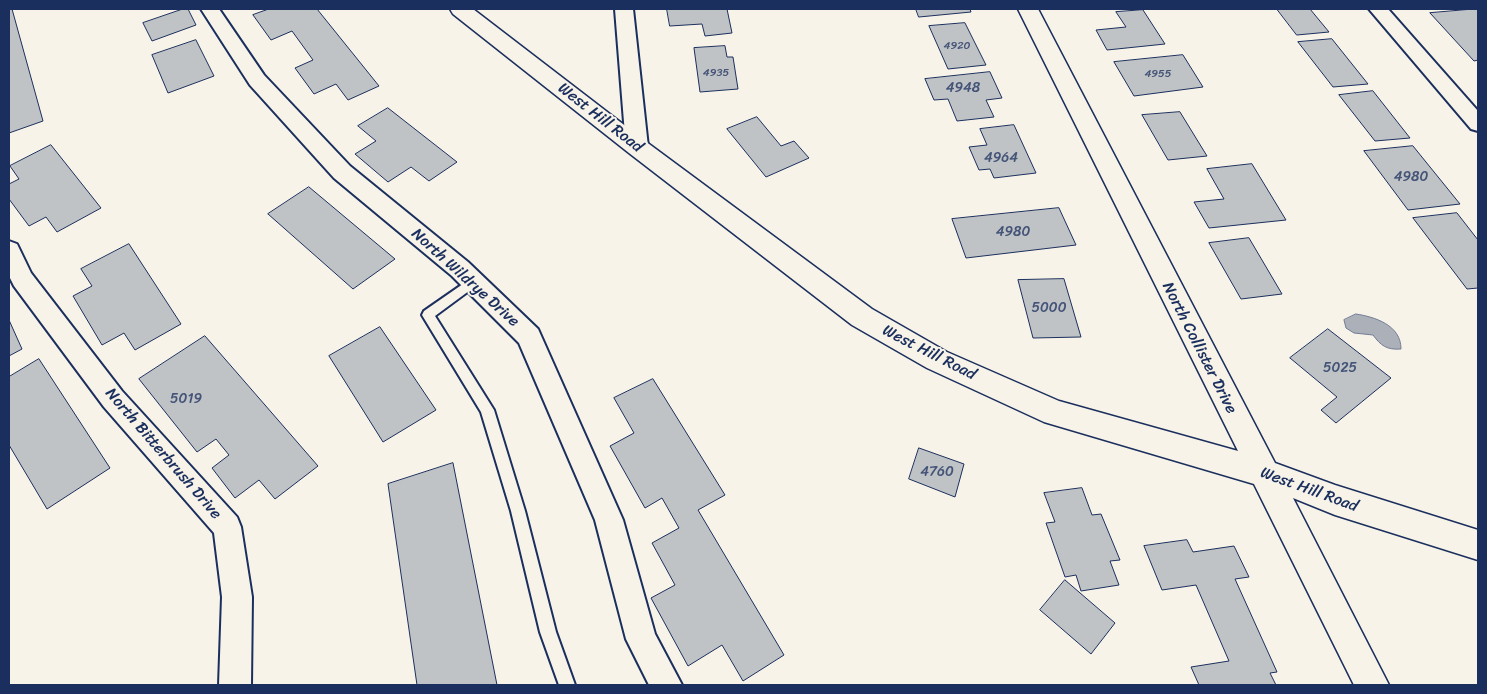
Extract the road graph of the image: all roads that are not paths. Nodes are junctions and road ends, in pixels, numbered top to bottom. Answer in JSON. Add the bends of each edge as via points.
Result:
{"nodes":[{"id":1,"x":210,"y":9,"type":"edge"},
{"id":2,"x":460,"y":9,"type":"edge"},
{"id":3,"x":624,"y":9,"type":"edge"},
{"id":4,"x":1028,"y":9,"type":"edge"},
{"id":5,"x":1378,"y":9,"type":"edge"},
{"id":6,"x":1478,"y":97,"type":"edge"},
{"id":7,"x":1457,"y":99,"type":"junction"},
{"id":8,"x":1478,"y":124,"type":"edge"},
{"id":9,"x":637,"y":147,"type":"junction"},
{"id":10,"x":9,"y":250,"type":"edge"},
{"id":11,"x":474,"y":282,"type":"junction"},
{"id":12,"x":1262,"y":472,"type":"junction"},
{"id":13,"x":1478,"y":545,"type":"edge"},
{"id":14,"x":235,"y":685,"type":"edge"},
{"id":15,"x":567,"y":685,"type":"edge"},
{"id":16,"x":666,"y":685,"type":"edge"},
{"id":17,"x":1372,"y":685,"type":"edge"}],
"edges":[{"from":1,"to":11,"type":"street","name":"North Wildrye Drive","via":[[257,80],[342,172]]},
{"from":2,"to":9,"type":"street","name":"West Hill Road"},
{"from":3,"to":9,"type":"street"},
{"from":4,"to":12,"type":"street","name":"North Collister Drive"},
{"from":5,"to":7,"type":"street"},
{"from":6,"to":7,"type":"street"},
{"from":7,"to":8,"type":"street"},
{"from":9,"to":12,"type":"street","name":"West Hill Road","via":[[862,317],[936,360],[1054,413]]},
{"from":10,"to":14,"type":"street","name":"North Bitterbrush Drive","via":[[22,279],[113,400],[227,527],[237,597]]},
{"from":11,"to":15,"type":"lane","via":[[428,315],[487,410],[518,511],[548,632]]},
{"from":11,"to":16,"type":"street","name":"North Wildrye Drive","via":[[529,336],[608,520],[641,639]]},
{"from":12,"to":13,"type":"street","name":"West Hill Road","via":[[1335,500]]},
{"from":12,"to":17,"type":"street","name":"North Collister Drive"}]}
